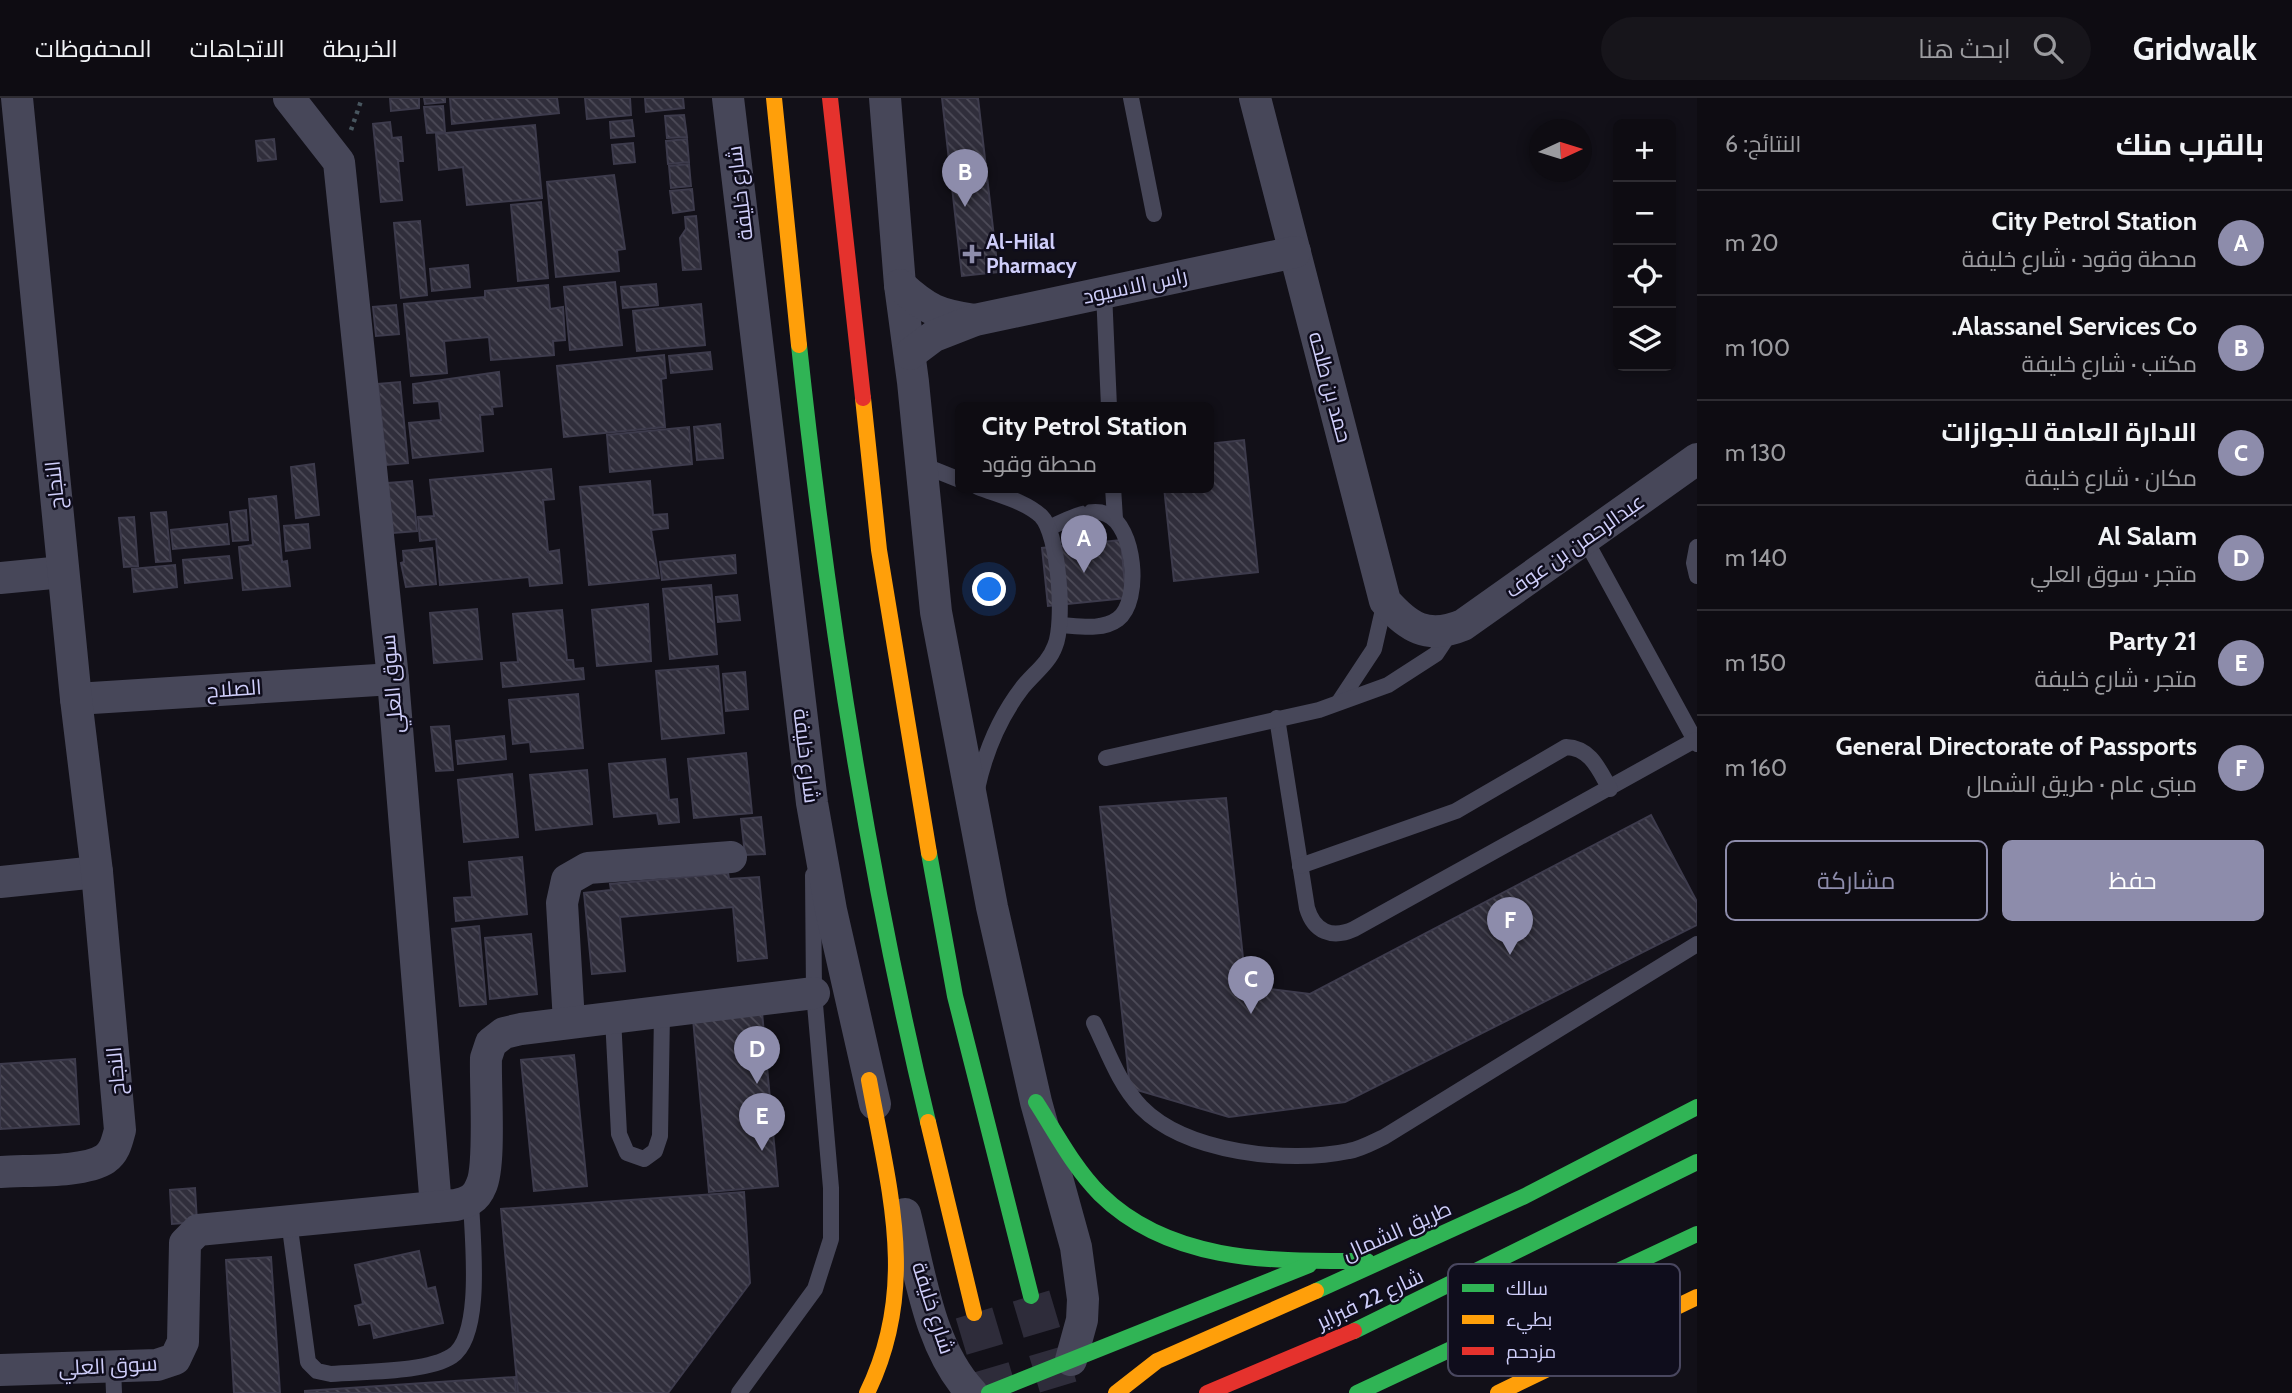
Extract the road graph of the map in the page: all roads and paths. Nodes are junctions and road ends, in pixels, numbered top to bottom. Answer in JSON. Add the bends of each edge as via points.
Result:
{"nodes":[{"id":1,"x":17,"y":98,"type":"edge"},
{"id":2,"x":289,"y":98,"type":"edge"},
{"id":3,"x":728,"y":98,"type":"edge"},
{"id":4,"x":774,"y":98,"type":"edge"},
{"id":5,"x":830,"y":98,"type":"edge"},
{"id":6,"x":885,"y":98,"type":"edge"},
{"id":7,"x":1130,"y":98,"type":"edge"},
{"id":8,"x":1255,"y":98,"type":"edge"},
{"id":9,"x":1154,"y":214,"type":"dead end"},
{"id":10,"x":1295,"y":252,"type":"junction"},
{"id":11,"x":900,"y":285,"type":"junction"},
{"id":12,"x":1104,"y":292,"type":"junction"},
{"id":13,"x":975,"y":320,"type":"junction"},
{"id":14,"x":910,"y":354,"type":"junction"},
{"id":15,"x":1109,"y":402,"type":"edge"},
{"id":16,"x":1697,"y":460,"type":"edge"},
{"id":17,"x":919,"y":463,"type":"junction"},
{"id":18,"x":955,"y":478,"type":"edge"},
{"id":19,"x":993,"y":493,"type":"edge"},
{"id":20,"x":1113,"y":493,"type":"edge"},
{"id":21,"x":1115,"y":519,"type":"junction"},
{"id":22,"x":1049,"y":528,"type":"junction"},
{"id":23,"x":1585,"y":539,"type":"junction"},
{"id":24,"x":1697,"y":547,"type":"edge"},
{"id":25,"x":63,"y":572,"type":"junction"},
{"id":26,"x":1697,"y":576,"type":"edge"},
{"id":27,"x":0,"y":578,"type":"edge"},
{"id":28,"x":1385,"y":601,"type":"junction"},
{"id":29,"x":1060,"y":625,"type":"junction"},
{"id":30,"x":1452,"y":630,"type":"junction"},
{"id":31,"x":393,"y":679,"type":"junction"},
{"id":32,"x":76,"y":698,"type":"junction"},
{"id":33,"x":1339,"y":702,"type":"junction"},
{"id":34,"x":1277,"y":718,"type":"junction"},
{"id":35,"x":1696,"y":742,"type":"edge"},
{"id":36,"x":1106,"y":758,"type":"dead end"},
{"id":37,"x":1610,"y":789,"type":"junction"},
{"id":38,"x":812,"y":803,"type":"junction"},
{"id":39,"x":973,"y":816,"type":"junction"},
{"id":40,"x":731,"y":857,"type":"dead end"},
{"id":41,"x":1300,"y":866,"type":"junction"},
{"id":42,"x":97,"y":872,"type":"junction"},
{"id":43,"x":0,"y":882,"type":"edge"},
{"id":44,"x":1697,"y":944,"type":"edge"},
{"id":45,"x":814,"y":993,"type":"junction"},
{"id":46,"x":662,"y":1013,"type":"junction"},
{"id":47,"x":613,"y":1018,"type":"junction"},
{"id":48,"x":569,"y":1022,"type":"junction"},
{"id":49,"x":1094,"y":1023,"type":"dead end"},
{"id":50,"x":869,"y":1080,"type":"junction"},
{"id":51,"x":1036,"y":1102,"type":"junction"},
{"id":52,"x":1697,"y":1107,"type":"edge"},
{"id":53,"x":1697,"y":1162,"type":"edge"},
{"id":54,"x":0,"y":1172,"type":"edge"},
{"id":55,"x":471,"y":1201,"type":"junction"},
{"id":56,"x":436,"y":1207,"type":"junction"},
{"id":57,"x":289,"y":1221,"type":"junction"},
{"id":58,"x":1692,"y":1237,"type":"edge"},
{"id":59,"x":1318,"y":1261,"type":"junction"},
{"id":60,"x":1386,"y":1261,"type":"junction"},
{"id":61,"x":1491,"y":1264,"type":"edge"},
{"id":62,"x":1634,"y":1264,"type":"edge"},
{"id":63,"x":1448,"y":1286,"type":"edge"},
{"id":64,"x":1031,"y":1296,"type":"tunnel mouth"},
{"id":65,"x":1697,"y":1297,"type":"edge"},
{"id":66,"x":1680,"y":1305,"type":"edge"},
{"id":67,"x":974,"y":1313,"type":"tunnel mouth"},
{"id":68,"x":1448,"y":1351,"type":"edge"},
{"id":69,"x":1157,"y":1361,"type":"junction"},
{"id":70,"x":0,"y":1370,"type":"edge"},
{"id":71,"x":1068,"y":1371,"type":"junction"},
{"id":72,"x":1534,"y":1376,"type":"edge"},
{"id":73,"x":114,"y":1380,"type":"edge"},
{"id":74,"x":1151,"y":1385,"type":"dead end"},
{"id":75,"x":739,"y":1393,"type":"edge"},
{"id":76,"x":867,"y":1393,"type":"edge"},
{"id":77,"x":972,"y":1393,"type":"edge"},
{"id":78,"x":989,"y":1393,"type":"edge"},
{"id":79,"x":1116,"y":1393,"type":"edge"},
{"id":80,"x":1207,"y":1393,"type":"edge"},
{"id":81,"x":1357,"y":1393,"type":"edge"},
{"id":82,"x":1499,"y":1393,"type":"edge"}],
"edges":[{"from":1,"to":25,"type":"street","name":"النجاح"},
{"from":2,"to":31,"type":"street","name":"سوق العلي","via":[[339,162]]},
{"from":3,"to":38,"type":"street","name":"شارع خليفة"},
{"from":4,"to":67,"type":"main road","name":"شارع خليفة","via":[[809,455],[857,788],[900,1008]]},
{"from":5,"to":64,"type":"main road","via":[[879,550],[917,783],[954,996]]},
{"from":6,"to":11,"type":"street"},
{"from":7,"to":9,"type":"lane"},
{"from":8,"to":10,"type":"street","name":"حمد بن طلحه"},
{"from":10,"to":12,"type":"street","name":"راس الاسيود"},
{"from":10,"to":28,"type":"street","name":"حمد بن طلحه"},
{"from":11,"to":13,"type":"street","name":"راس الاسيود","via":[[924,307]]},
{"from":11,"to":14,"type":"street"},
{"from":12,"to":13,"type":"street","name":"راس الاسيود"},
{"from":12,"to":15,"type":"lane"},
{"from":13,"to":14,"type":"street","name":"راس الاسيود","via":[[934,336]]},
{"from":14,"to":17,"type":"street"},
{"from":16,"to":23,"type":"street","name":"عبدالرحمن بن عوف"},
{"from":17,"to":18,"type":"lane"},
{"from":17,"to":39,"type":"street","via":[[936,612]]},
{"from":19,"to":22,"type":"lane","via":[[1030,508]]},
{"from":20,"to":21,"type":"lane"},
{"from":21,"to":22,"type":"lane","via":[[1096,512]]},
{"from":21,"to":29,"type":"lane","via":[[1127,536],[1132,588],[1129,606],[1108,625]]},
{"from":22,"to":29,"type":"lane"},
{"from":23,"to":30,"type":"street","name":"عبدالرحمن بن عوف"},
{"from":23,"to":35,"type":"lane"},
{"from":24,"to":26,"type":"lane"},
{"from":25,"to":27,"type":"street"},
{"from":25,"to":32,"type":"street","name":"النجاح"},
{"from":28,"to":30,"type":"street","via":[[1405,624],[1427,631]]},
{"from":28,"to":33,"type":"lane","via":[[1374,649]]},
{"from":29,"to":39,"type":"lane","via":[[1051,654],[1022,687],[998,727],[981,770]]},
{"from":30,"to":33,"type":"lane","via":[[1436,654],[1417,667],[1388,685]]},
{"from":31,"to":32,"type":"street","name":"الصلاح"},
{"from":31,"to":56,"type":"street","name":"سوق العلي"},
{"from":32,"to":42,"type":"street","name":"النجاح"},
{"from":33,"to":34,"type":"lane"},
{"from":34,"to":36,"type":"lane"},
{"from":34,"to":41,"type":"lane"},
{"from":35,"to":37,"type":"lane"},
{"from":37,"to":41,"type":"lane","via":[[1591,756],[1566,747],[1456,811]]},
{"from":37,"to":41,"type":"lane","via":[[1344,934],[1319,929],[1311,920]]},
{"from":38,"to":45,"type":"lane"},
{"from":38,"to":50,"type":"street","name":"شارع خليفة"},
{"from":39,"to":51,"type":"street"},
{"from":40,"to":48,"type":"street","via":[[587,868],[567,880],[562,903]]},
{"from":42,"to":43,"type":"street"},
{"from":42,"to":54,"type":"street","name":"النجاح","via":[[120,1115],[116,1146],[106,1158],[90,1165]]},
{"from":44,"to":49,"type":"lane","via":[[1384,1137],[1350,1151],[1272,1156],[1175,1132],[1155,1120],[1123,1083]]},
{"from":45,"to":46,"type":"street"},
{"from":45,"to":75,"type":"lane","via":[[831,1239],[815,1289]]},
{"from":46,"to":47,"type":"street"},
{"from":46,"to":47,"type":"lane","via":[[660,1136],[655,1151],[644,1159],[627,1153],[619,1134]]},
{"from":47,"to":48,"type":"street"},
{"from":48,"to":55,"type":"street","via":[[504,1032],[491,1043],[485,1058],[482,1185]]},
{"from":50,"to":76,"type":"main road","via":[[888,1193],[897,1303],[892,1340]]},
{"from":50,"to":77,"type":"street","name":"شارع خليفة","via":[[932,1317],[951,1363]]},
{"from":51,"to":59,"type":"main road","via":[[1101,1196],[1133,1222],[1204,1252]]},
{"from":51,"to":71,"type":"street","via":[[1081,1279],[1082,1320]]},
{"from":52,"to":60,"type":"main road","name":"طريق الشمال"},
{"from":53,"to":61,"type":"main road","name":"شارع 22 فبراير"},
{"from":55,"to":56,"type":"street","name":"سوق العلي"},
{"from":55,"to":57,"type":"lane","via":[[469,1327],[453,1355],[427,1365],[331,1374],[317,1371],[309,1362]]},
{"from":56,"to":57,"type":"street","name":"سوق العلي"},
{"from":57,"to":73,"type":"street","name":"سوق العلي","via":[[207,1228],[190,1235],[184,1252],[180,1351],[166,1364]]},
{"from":58,"to":62,"type":"main road"},
{"from":59,"to":60,"type":"main road"},
{"from":59,"to":71,"type":"main road"},
{"from":60,"to":69,"type":"main road","name":"طريق الشمال"},
{"from":63,"to":80,"type":"main road","name":"شارع 22 فبراير","via":[[1367,1326]]},
{"from":65,"to":66,"type":"main road"},
{"from":68,"to":81,"type":"main road"},
{"from":69,"to":74,"type":"main road"},
{"from":69,"to":79,"type":"main road","name":"طريق الشمال"},
{"from":70,"to":73,"type":"street","name":"سوق العلي"},
{"from":71,"to":78,"type":"main road"},
{"from":72,"to":82,"type":"main road"}]}
